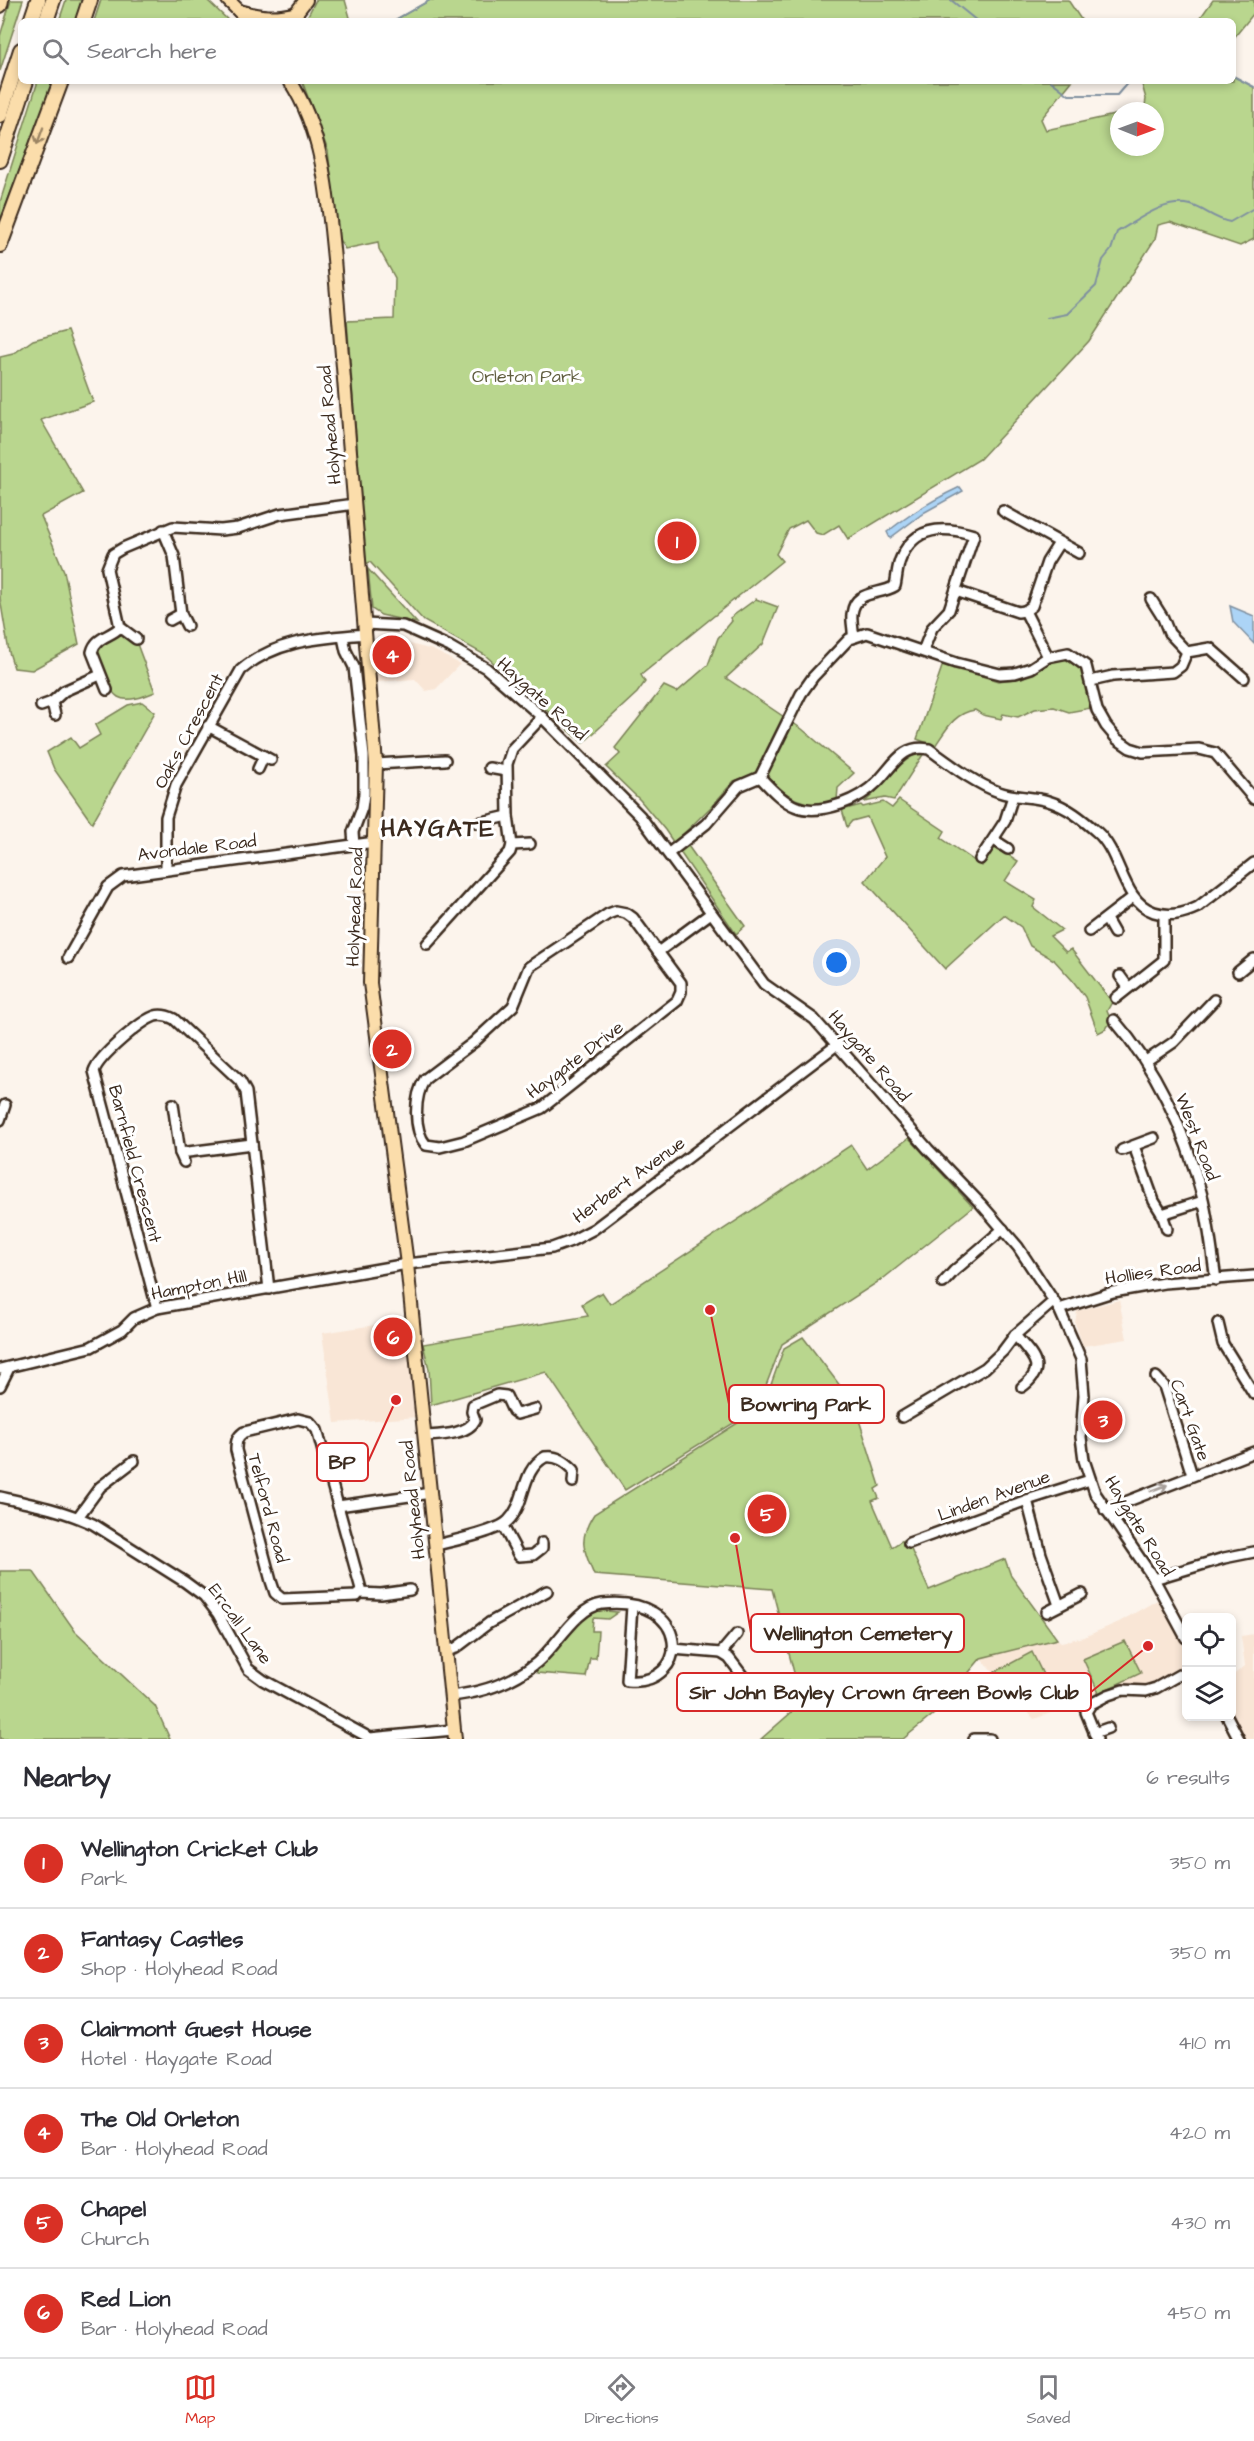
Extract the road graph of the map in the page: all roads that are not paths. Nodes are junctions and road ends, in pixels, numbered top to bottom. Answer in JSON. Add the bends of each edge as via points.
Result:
{"nodes":[{"id":1,"x":2,"y":0,"type":"edge"},
{"id":2,"x":38,"y":0,"type":"edge"},
{"id":3,"x":52,"y":0,"type":"edge"},
{"id":4,"x":90,"y":0,"type":"edge"},
{"id":5,"x":228,"y":0,"type":"edge"},
{"id":6,"x":306,"y":0,"type":"edge"},
{"id":7,"x":0,"y":5,"type":"edge"},
{"id":8,"x":239,"y":11,"type":"junction"},
{"id":9,"x":294,"y":17,"type":"edge"},
{"id":10,"x":32,"y":18,"type":"edge"},
{"id":11,"x":47,"y":18,"type":"edge"},
{"id":12,"x":84,"y":18,"type":"edge"},
{"id":13,"x":245,"y":18,"type":"edge"},
{"id":14,"x":18,"y":59,"type":"edge"},
{"id":15,"x":25,"y":84,"type":"edge"},
{"id":16,"x":60,"y":84,"type":"edge"},
{"id":17,"x":292,"y":84,"type":"edge"},
{"id":18,"x":0,"y":115,"type":"edge"},
{"id":19,"x":0,"y":160,"type":"edge"},
{"id":20,"x":0,"y":245,"type":"edge"},
{"id":21,"x":355,"y":504,"type":"junction"},
{"id":22,"x":1003,"y":511,"type":"dead end"},
{"id":23,"x":164,"y":530,"type":"junction"},
{"id":24,"x":1059,"y":543,"type":"junction"},
{"id":25,"x":1079,"y":553,"type":"dead end"},
{"id":26,"x":956,"y":591,"type":"junction"},
{"id":27,"x":1151,"y":599,"type":"dead end"},
{"id":28,"x":1025,"y":611,"type":"junction"},
{"id":29,"x":181,"y":614,"type":"junction"},
{"id":30,"x":170,"y":620,"type":"dead end"},
{"id":31,"x":187,"y":626,"type":"dead end"},
{"id":32,"x":120,"y":627,"type":"junction"},
{"id":33,"x":366,"y":629,"type":"junction"},
{"id":34,"x":343,"y":637,"type":"junction"},
{"id":35,"x":853,"y":638,"type":"junction"},
{"id":36,"x":136,"y":639,"type":"dead end"},
{"id":37,"x":923,"y":651,"type":"junction"},
{"id":38,"x":1187,"y":652,"type":"junction"},
{"id":39,"x":1048,"y":657,"type":"junction"},
{"id":40,"x":100,"y":675,"type":"junction"},
{"id":41,"x":1244,"y":678,"type":"dead end"},
{"id":42,"x":1091,"y":681,"type":"junction"},
{"id":43,"x":107,"y":690,"type":"dead end"},
{"id":44,"x":52,"y":702,"type":"junction"},
{"id":45,"x":41,"y":706,"type":"dead end"},
{"id":46,"x":55,"y":715,"type":"dead end"},
{"id":47,"x":542,"y":717,"type":"junction"},
{"id":48,"x":208,"y":726,"type":"junction"},
{"id":49,"x":445,"y":760,"type":"dead end"},
{"id":50,"x":376,"y":764,"type":"junction"},
{"id":51,"x":489,"y":768,"type":"dead end"},
{"id":52,"x":258,"y":769,"type":"dead end"},
{"id":53,"x":506,"y":771,"type":"junction"},
{"id":54,"x":760,"y":777,"type":"junction"},
{"id":55,"x":1013,"y":796,"type":"junction"},
{"id":56,"x":1254,"y":800,"type":"edge"},
{"id":57,"x":508,"y":816,"type":"junction"},
{"id":58,"x":478,"y":823,"type":"dead end"},
{"id":59,"x":994,"y":840,"type":"junction"},
{"id":60,"x":375,"y":842,"type":"junction"},
{"id":61,"x":512,"y":844,"type":"junction"},
{"id":62,"x":530,"y":844,"type":"dead end"},
{"id":63,"x":354,"y":845,"type":"junction"},
{"id":64,"x":1008,"y":849,"type":"dead end"},
{"id":65,"x":669,"y":854,"type":"junction"},
{"id":66,"x":980,"y":859,"type":"dead end"},
{"id":67,"x":1254,"y":863,"type":"edge"},
{"id":68,"x":166,"y":868,"type":"junction"},
{"id":69,"x":1133,"y":897,"type":"junction"},
{"id":70,"x":711,"y":913,"type":"junction"},
{"id":71,"x":1164,"y":915,"type":"junction"},
{"id":72,"x":1106,"y":919,"type":"junction"},
{"id":73,"x":1089,"y":931,"type":"dead end"},
{"id":74,"x":1114,"y":933,"type":"dead end"},
{"id":75,"x":427,"y":944,"type":"dead end"},
{"id":76,"x":658,"y":952,"type":"junction"},
{"id":77,"x":68,"y":958,"type":"dead end"},
{"id":78,"x":1254,"y":960,"type":"edge"},
{"id":79,"x":1238,"y":972,"type":"dead end"},
{"id":80,"x":1119,"y":976,"type":"dead end"},
{"id":81,"x":1128,"y":987,"type":"junction"},
{"id":82,"x":1116,"y":998,"type":"dead end"},
{"id":83,"x":1214,"y":1000,"type":"dead end"},
{"id":84,"x":1114,"y":1020,"type":"dead end"},
{"id":85,"x":838,"y":1044,"type":"junction"},
{"id":86,"x":1146,"y":1061,"type":"junction"},
{"id":87,"x":173,"y":1104,"type":"dead end"},
{"id":88,"x":5,"y":1105,"type":"dead end"},
{"id":89,"x":0,"y":1120,"type":"edge"},
{"id":90,"x":1154,"y":1138,"type":"dead end"},
{"id":91,"x":252,"y":1144,"type":"junction"},
{"id":92,"x":1134,"y":1146,"type":"junction"},
{"id":93,"x":1122,"y":1150,"type":"dead end"},
{"id":94,"x":1203,"y":1201,"type":"junction"},
{"id":95,"x":1162,"y":1214,"type":"junction"},
{"id":96,"x":1167,"y":1228,"type":"dead end"},
{"id":97,"x":1003,"y":1229,"type":"junction"},
{"id":98,"x":407,"y":1264,"type":"junction"},
{"id":99,"x":1254,"y":1276,"type":"edge"},
{"id":100,"x":1216,"y":1280,"type":"junction"},
{"id":101,"x":943,"y":1283,"type":"dead end"},
{"id":102,"x":269,"y":1288,"type":"junction"},
{"id":103,"x":1056,"y":1305,"type":"junction"},
{"id":104,"x":157,"y":1308,"type":"junction"},
{"id":105,"x":1218,"y":1323,"type":"dead end"},
{"id":106,"x":1015,"y":1335,"type":"junction"},
{"id":107,"x":5,"y":1368,"type":"edge"},
{"id":108,"x":1156,"y":1377,"type":"dead end"},
{"id":109,"x":0,"y":1386,"type":"edge"},
{"id":110,"x":1022,"y":1387,"type":"dead end"},
{"id":111,"x":1254,"y":1394,"type":"edge"},
{"id":112,"x":535,"y":1409,"type":"dead end"},
{"id":113,"x":905,"y":1410,"type":"dead end"},
{"id":114,"x":424,"y":1436,"type":"junction"},
{"id":115,"x":1254,"y":1452,"type":"edge"},
{"id":116,"x":134,"y":1461,"type":"dead end"},
{"id":117,"x":1192,"y":1475,"type":"junction"},
{"id":118,"x":1090,"y":1480,"type":"junction"},
{"id":119,"x":573,"y":1482,"type":"dead end"},
{"id":120,"x":431,"y":1493,"type":"junction"},
{"id":121,"x":0,"y":1497,"type":"edge"},
{"id":122,"x":1028,"y":1500,"type":"junction"},
{"id":123,"x":338,"y":1506,"type":"junction"},
{"id":124,"x":1105,"y":1510,"type":"junction"},
{"id":125,"x":78,"y":1517,"type":"junction"},
{"id":126,"x":503,"y":1526,"type":"junction"},
{"id":127,"x":542,"y":1543,"type":"dead end"},
{"id":128,"x":909,"y":1543,"type":"dead end"},
{"id":129,"x":436,"y":1545,"type":"junction"},
{"id":130,"x":1254,"y":1552,"type":"edge"},
{"id":131,"x":1154,"y":1579,"type":"junction"},
{"id":132,"x":410,"y":1590,"type":"dead end"},
{"id":133,"x":547,"y":1591,"type":"dead end"},
{"id":134,"x":360,"y":1593,"type":"junction"},
{"id":135,"x":1082,"y":1594,"type":"dead end"},
{"id":136,"x":1059,"y":1605,"type":"junction"},
{"id":137,"x":632,"y":1606,"type":"junction"},
{"id":138,"x":1047,"y":1612,"type":"dead end"},
{"id":139,"x":1182,"y":1631,"type":"edge"},
{"id":140,"x":737,"y":1634,"type":"dead end"},
{"id":141,"x":673,"y":1649,"type":"junction"},
{"id":142,"x":446,"y":1651,"type":"junction"},
{"id":143,"x":721,"y":1653,"type":"junction"},
{"id":144,"x":1182,"y":1673,"type":"edge"},
{"id":145,"x":450,"y":1696,"type":"junction"},
{"id":146,"x":758,"y":1696,"type":"dead end"},
{"id":147,"x":1230,"y":1721,"type":"edge"},
{"id":148,"x":1108,"y":1728,"type":"dead end"},
{"id":149,"x":454,"y":1735,"type":"edge"},
{"id":150,"x":1096,"y":1736,"type":"edge"},
{"id":151,"x":365,"y":1738,"type":"edge"},
{"id":152,"x":974,"y":1739,"type":"edge"},
{"id":153,"x":990,"y":1739,"type":"edge"},
{"id":154,"x":1239,"y":1739,"type":"edge"}],
"edges":[{"from":1,"to":7,"type":"highway"},
{"from":2,"to":10,"type":"highway"},
{"from":3,"to":11,"type":"highway"},
{"from":4,"to":12,"type":"highway"},
{"from":5,"to":8,"type":"main road"},
{"from":6,"to":9,"type":"main road"},
{"from":8,"to":9,"type":"main road","via":[[263,18]]},
{"from":8,"to":13,"type":"main road"},
{"from":14,"to":18,"type":"highway"},
{"from":15,"to":19,"type":"highway"},
{"from":16,"to":20,"type":"highway","one_way":true},
{"from":17,"to":21,"type":"main road","name":"Holyhead Road","via":[[319,153],[327,194]]},
{"from":21,"to":23,"type":"street","via":[[280,514],[238,528]]},
{"from":21,"to":33,"type":"main road","name":"Holyhead Road"},
{"from":22,"to":24,"type":"street"},
{"from":23,"to":29,"type":"street","via":[[174,556]]},
{"from":23,"to":32,"type":"street","via":[[123,548],[108,562]]},
{"from":24,"to":25,"type":"street"},
{"from":24,"to":28,"type":"street","via":[[1047,562],[1032,606]]},
{"from":26,"to":28,"type":"street"},
{"from":26,"to":35,"type":"street","via":[[974,535],[938,528],[913,540],[901,558],[895,586],[885,593],[859,598],[853,607]]},
{"from":26,"to":37,"type":"street","via":[[949,610],[927,636]]},
{"from":27,"to":38,"type":"street","via":[[1169,633]]},
{"from":28,"to":39,"type":"street"},
{"from":29,"to":30,"type":"street"},
{"from":29,"to":31,"type":"street"},
{"from":32,"to":36,"type":"street"},
{"from":32,"to":40,"type":"street","via":[[93,646]]},
{"from":33,"to":34,"type":"street","name":"Oaks Crescent"},
{"from":33,"to":47,"type":"street","name":"Haygate Road","via":[[403,626],[450,647],[486,668]]},
{"from":33,"to":50,"type":"main road","name":"Holyhead Road"},
{"from":34,"to":48,"type":"street","name":"Oaks Crescent","via":[[281,646],[253,660],[237,676]]},
{"from":34,"to":63,"type":"street","name":"Holyhead Road","via":[[354,668],[364,756],[362,808],[353,832]]},
{"from":35,"to":37,"type":"street","via":[[867,633]]},
{"from":35,"to":54,"type":"street","via":[[813,677],[789,715]]},
{"from":37,"to":39,"type":"street","via":[[1000,674],[1031,668]]},
{"from":38,"to":41,"type":"street","via":[[1210,648]]},
{"from":38,"to":42,"type":"street","via":[[1181,666],[1173,672]]},
{"from":39,"to":42,"type":"street","via":[[1059,653],[1075,656],[1086,666]]},
{"from":40,"to":43,"type":"street"},
{"from":40,"to":44,"type":"street","via":[[64,691]]},
{"from":42,"to":56,"type":"street","via":[[1097,710],[1106,726],[1130,748],[1143,752],[1198,749],[1215,753]]},
{"from":44,"to":45,"type":"street"},
{"from":44,"to":46,"type":"street"},
{"from":47,"to":53,"type":"street","via":[[512,749]]},
{"from":47,"to":65,"type":"street","name":"Haygate Road","via":[[640,816]]},
{"from":48,"to":52,"type":"street","via":[[268,758]]},
{"from":48,"to":68,"type":"street","name":"Oaks Crescent","via":[[169,806],[164,842]]},
{"from":49,"to":50,"type":"street"},
{"from":50,"to":60,"type":"main road","name":"Holyhead Road"},
{"from":51,"to":53,"type":"street"},
{"from":53,"to":57,"type":"street"},
{"from":54,"to":55,"type":"street","via":[[795,806],[823,810],[858,797],[908,750],[917,747],[929,749],[988,788]]},
{"from":54,"to":65,"type":"street","via":[[739,786],[706,824]]},
{"from":55,"to":59,"type":"street"},
{"from":55,"to":69,"type":"street","via":[[1047,800],[1074,812],[1108,845]]},
{"from":57,"to":58,"type":"street"},
{"from":57,"to":61,"type":"street"},
{"from":59,"to":64,"type":"street"},
{"from":59,"to":66,"type":"street"},
{"from":60,"to":63,"type":"street","name":"Avondale Road"},
{"from":60,"to":98,"type":"main road","name":"Holyhead Road","via":[[370,983]]},
{"from":61,"to":62,"type":"street"},
{"from":61,"to":75,"type":"street","via":[[510,852]]},
{"from":63,"to":68,"type":"street","name":"Avondale Road"},
{"from":65,"to":70,"type":"street","name":"Haygate Road"},
{"from":67,"to":71,"type":"street","via":[[1197,907]]},
{"from":68,"to":77,"type":"street","name":"Avondale Road","via":[[123,876],[108,887]]},
{"from":69,"to":71,"type":"street","via":[[1146,909]]},
{"from":69,"to":72,"type":"street"},
{"from":70,"to":76,"type":"street"},
{"from":70,"to":85,"type":"street","name":"Haygate Road","via":[[764,984],[814,1019]]},
{"from":71,"to":81,"type":"street","via":[[1164,960]]},
{"from":72,"to":73,"type":"street"},
{"from":72,"to":74,"type":"street"},
{"from":76,"to":76,"type":"street","name":"Haygate Drive","via":[[633,918],[616,911],[529,967],[513,1006],[420,1087],[420,1137],[426,1145],[440,1147],[464,1142],[542,1108],[677,1001],[681,983]]},
{"from":78,"to":79,"type":"street"},
{"from":80,"to":81,"type":"street"},
{"from":81,"to":82,"type":"street"},
{"from":83,"to":86,"type":"street","via":[[1174,1042]]},
{"from":84,"to":86,"type":"street","name":"West Road"},
{"from":85,"to":97,"type":"street","name":"Haygate Road"},
{"from":85,"to":98,"type":"street","name":"Herbert Avenue","via":[[572,1241],[531,1251]]},
{"from":86,"to":94,"type":"street","name":"West Road","via":[[1175,1117]]},
{"from":87,"to":91,"type":"street","via":[[182,1157]]},
{"from":88,"to":89,"type":"street"},
{"from":90,"to":92,"type":"street"},
{"from":91,"to":102,"type":"street","name":"Barnfield Crescent"},
{"from":91,"to":104,"type":"street","name":"Barnfield Crescent","via":[[246,1092],[240,1081],[174,1019],[161,1015],[150,1019],[97,1063],[95,1078]]},
{"from":92,"to":93,"type":"street"},
{"from":92,"to":95,"type":"street"},
{"from":94,"to":95,"type":"street"},
{"from":94,"to":100,"type":"street","name":"West Road"},
{"from":95,"to":96,"type":"street"},
{"from":97,"to":101,"type":"street"},
{"from":97,"to":103,"type":"street","name":"Haygate Road"},
{"from":98,"to":102,"type":"street","name":"Hampton Hill"},
{"from":98,"to":114,"type":"main road","name":"Holyhead Road"},
{"from":99,"to":100,"type":"street","name":"Hollies Road"},
{"from":100,"to":103,"type":"street","name":"Hollies Road","via":[[1164,1283]]},
{"from":102,"to":104,"type":"street","name":"Hampton Hill"},
{"from":103,"to":106,"type":"street"},
{"from":103,"to":118,"type":"street","name":"Haygate Road","via":[[1081,1359],[1081,1437]]},
{"from":104,"to":107,"type":"street","name":"Hampton Hill","via":[[134,1318],[122,1330],[91,1347]]},
{"from":105,"to":111,"type":"street","via":[[1223,1344]]},
{"from":106,"to":110,"type":"street","via":[[1035,1360],[1037,1370],[1035,1377]]},
{"from":106,"to":113,"type":"street","via":[[985,1368]]},
{"from":107,"to":109,"type":"street","name":"Hampton Hill"},
{"from":108,"to":117,"type":"street","name":"Cart Gate","via":[[1164,1386]]},
{"from":112,"to":114,"type":"street","via":[[517,1413],[506,1396],[497,1395],[473,1405],[472,1425],[452,1433]]},
{"from":114,"to":120,"type":"main road","name":"Holyhead Road"},
{"from":115,"to":117,"type":"street"},
{"from":116,"to":125,"type":"street","via":[[100,1487]]},
{"from":124,"to":117,"type":"street","one_way":true},
{"from":118,"to":122,"type":"street","name":"Linden Avenue"},
{"from":118,"to":124,"type":"street","name":"Haygate Road"},
{"from":119,"to":126,"type":"street","via":[[574,1470],[558,1457],[539,1461],[527,1477],[517,1508]]},
{"from":120,"to":123,"type":"street"},
{"from":120,"to":129,"type":"main road","name":"Holyhead Road"},
{"from":121,"to":125,"type":"street","name":"Ercall Lane"},
{"from":122,"to":128,"type":"street","name":"Linden Avenue"},
{"from":122,"to":136,"type":"street"},
{"from":123,"to":134,"type":"street","name":"Telford Road"},
{"from":123,"to":134,"type":"street","name":"Telford Road","via":[[317,1430],[310,1422],[298,1419],[237,1437],[236,1450],[275,1593],[289,1600]]},
{"from":124,"to":131,"type":"street","name":"Haygate Road"},
{"from":125,"to":151,"type":"street","name":"Ercall Lane","via":[[204,1596],[248,1669]]},
{"from":126,"to":127,"type":"street","via":[[519,1556],[532,1555],[542,1548]]},
{"from":126,"to":129,"type":"street"},
{"from":129,"to":142,"type":"main road","name":"Holyhead Road"},
{"from":130,"to":131,"type":"street"},
{"from":131,"to":139,"type":"street","name":"Haygate Road"},
{"from":132,"to":134,"type":"street","name":"Telford Road"},
{"from":133,"to":142,"type":"street"},
{"from":135,"to":136,"type":"street"},
{"from":136,"to":138,"type":"street"},
{"from":137,"to":141,"type":"street","via":[[661,1616],[674,1640]]},
{"from":137,"to":141,"type":"street","via":[[627,1681],[657,1676]]},
{"from":137,"to":145,"type":"street","via":[[593,1607],[528,1669],[478,1692]]},
{"from":140,"to":143,"type":"street"},
{"from":141,"to":143,"type":"street"},
{"from":142,"to":145,"type":"main road","name":"Holyhead Road"},
{"from":143,"to":146,"type":"street"},
{"from":144,"to":150,"type":"street","via":[[1156,1688],[1123,1690],[1091,1704],[1086,1712]]},
{"from":145,"to":149,"type":"main road","name":"Holyhead Road"},
{"from":147,"to":154,"type":"street"},
{"from":148,"to":150,"type":"street"},
{"from":149,"to":151,"type":"street","name":"Ercall Lane"},
{"from":152,"to":153,"type":"street"}]}
